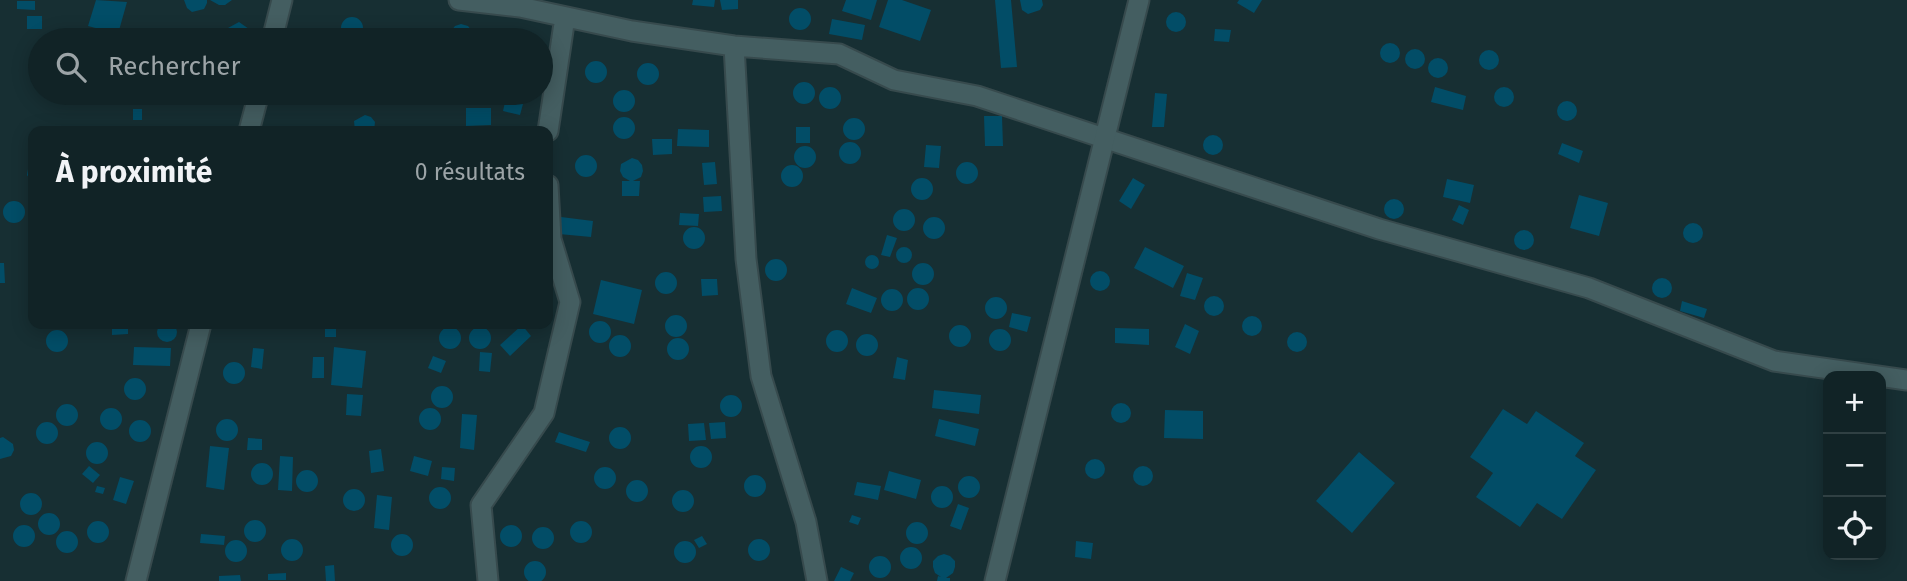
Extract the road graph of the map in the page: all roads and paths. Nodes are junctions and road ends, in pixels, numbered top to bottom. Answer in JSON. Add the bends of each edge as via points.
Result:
{"nodes":[{"id":1,"x":282,"y":0,"type":"edge"},
{"id":2,"x":459,"y":0,"type":"edge"},
{"id":3,"x":1139,"y":0,"type":"edge"},
{"id":4,"x":565,"y":17,"type":"junction"},
{"id":5,"x":275,"y":28,"type":"edge"},
{"id":6,"x":734,"y":46,"type":"junction"},
{"id":7,"x":553,"y":97,"type":"edge"},
{"id":8,"x":256,"y":105,"type":"edge"},
{"id":9,"x":552,"y":105,"type":"edge"},
{"id":10,"x":250,"y":126,"type":"edge"},
{"id":11,"x":549,"y":126,"type":"edge"},
{"id":12,"x":1104,"y":139,"type":"junction"},
{"id":13,"x":553,"y":246,"type":"edge"},
{"id":14,"x":200,"y":329,"type":"edge"},
{"id":15,"x":1907,"y":380,"type":"edge"},
{"id":16,"x":136,"y":581,"type":"edge"},
{"id":17,"x":488,"y":581,"type":"edge"},
{"id":18,"x":817,"y":581,"type":"edge"},
{"id":19,"x":995,"y":581,"type":"edge"}],
"edges":[{"from":1,"to":5,"type":"street"},
{"from":2,"to":4,"type":"street"},
{"from":3,"to":12,"type":"street"},
{"from":4,"to":6,"type":"street"},
{"from":4,"to":7,"type":"street"},
{"from":6,"to":12,"type":"street","via":[[839,54],[894,80],[977,96]]},
{"from":6,"to":18,"type":"street","via":[[746,259],[761,376],[806,522]]},
{"from":8,"to":10,"type":"street"},
{"from":9,"to":11,"type":"street"},
{"from":12,"to":15,"type":"street","via":[[1379,229],[1589,288],[1774,361]]},
{"from":12,"to":19,"type":"street"},
{"from":13,"to":17,"type":"street","via":[[570,302],[544,413],[481,505]]},
{"from":14,"to":16,"type":"street"}]}
